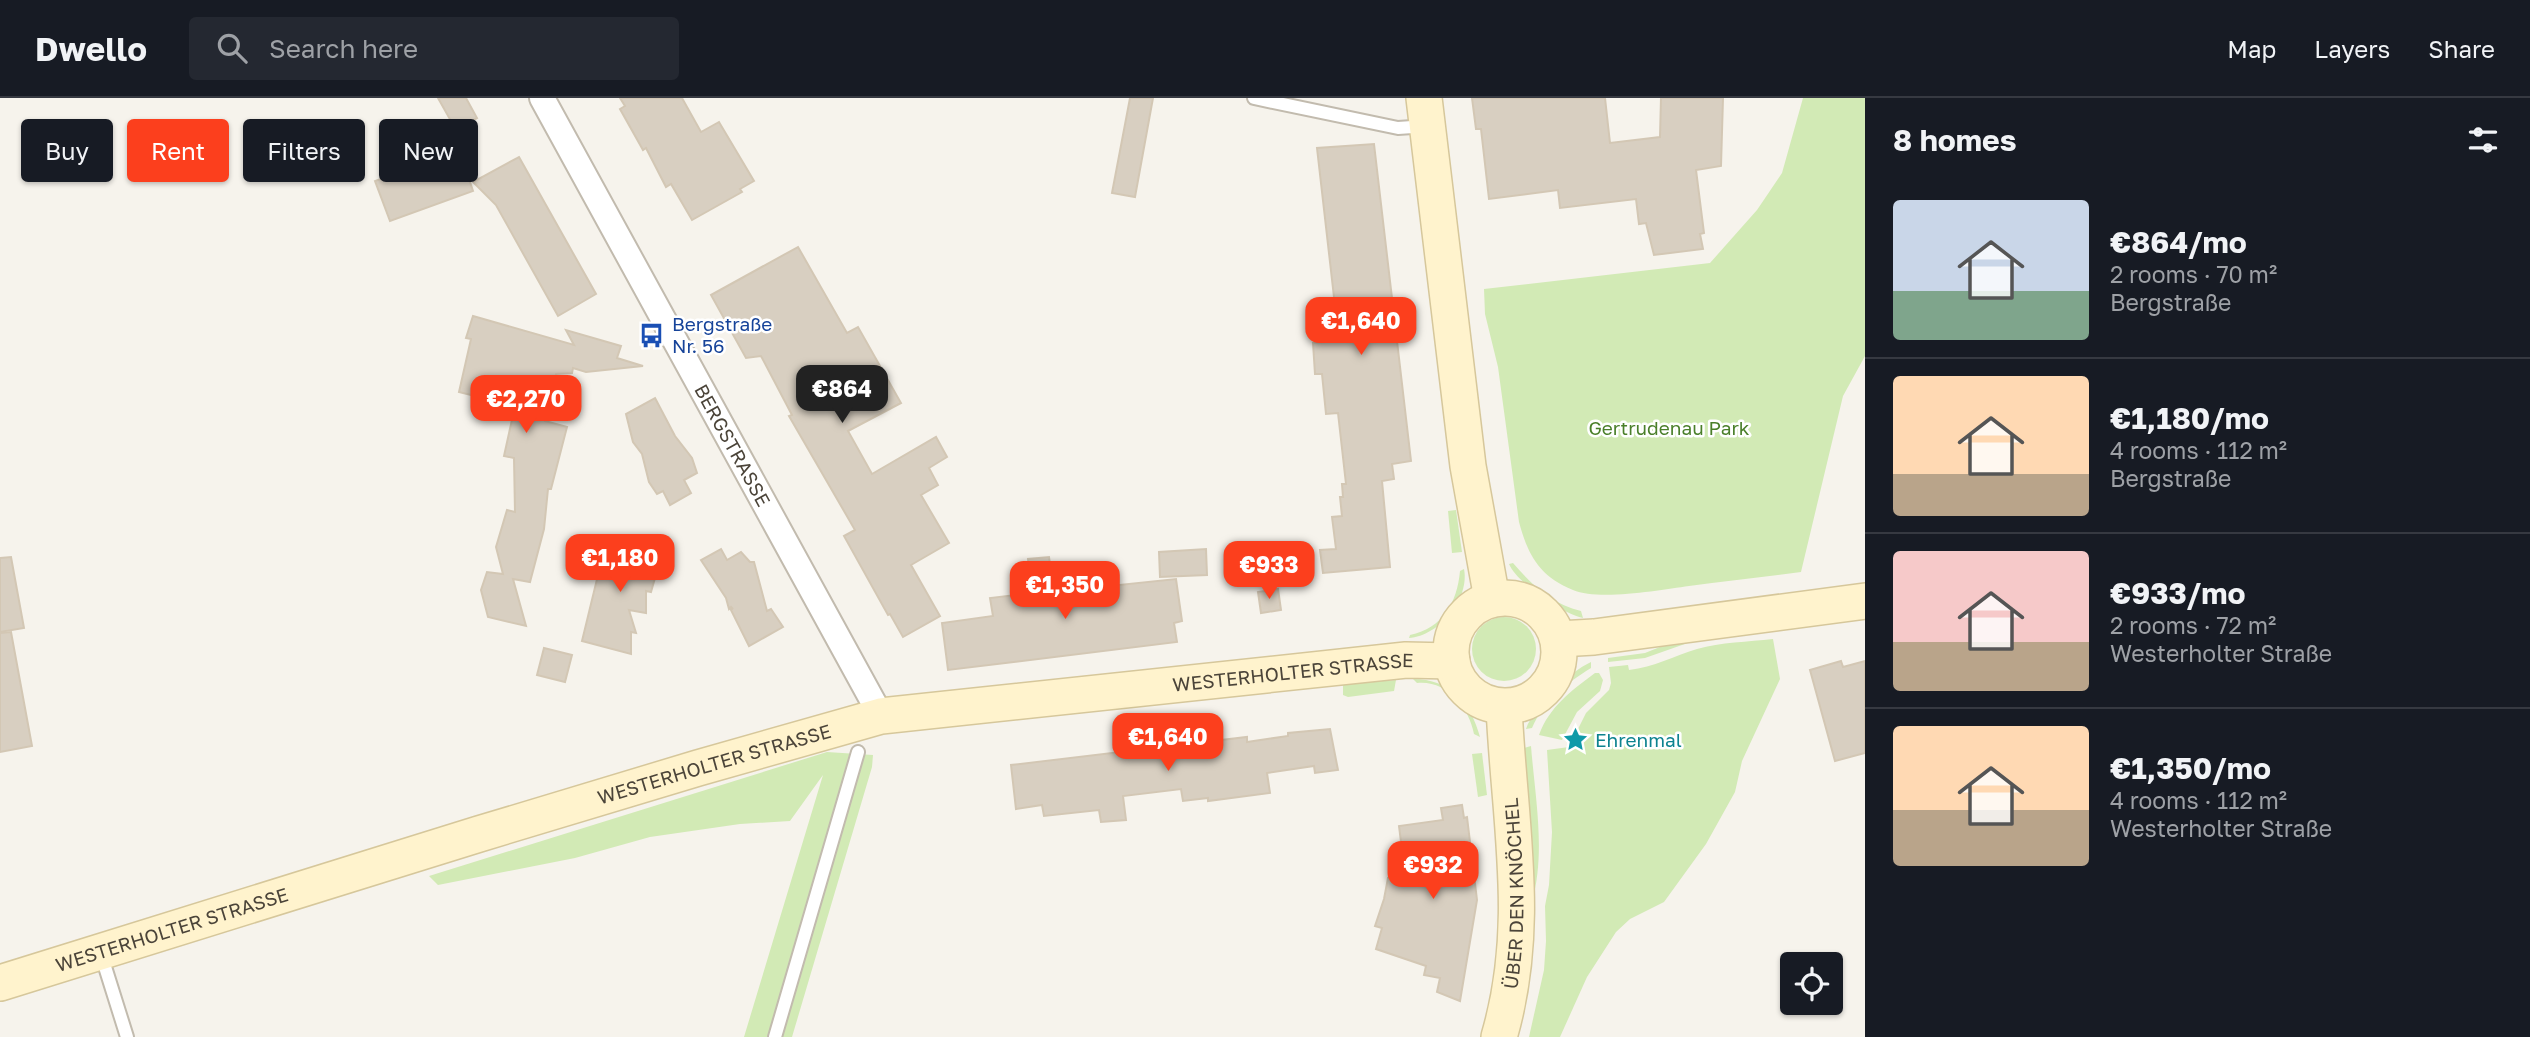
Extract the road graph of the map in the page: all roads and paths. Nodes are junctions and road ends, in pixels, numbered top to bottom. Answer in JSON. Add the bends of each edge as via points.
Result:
{"nodes":[{"id":1,"x":542,"y":98,"type":"edge"},
{"id":2,"x":1254,"y":98,"type":"edge"},
{"id":3,"x":1425,"y":112,"type":"edge"},
{"id":4,"x":1492,"y":599,"type":"junction"},
{"id":5,"x":1865,"y":601,"type":"edge"},
{"id":6,"x":1559,"y":639,"type":"junction"},
{"id":7,"x":1452,"y":661,"type":"junction"},
{"id":8,"x":1504,"y":707,"type":"junction"},
{"id":9,"x":881,"y":716,"type":"junction"},
{"id":10,"x":858,"y":752,"type":"dead end"},
{"id":11,"x":100,"y":953,"type":"junction"},
{"id":12,"x":0,"y":983,"type":"edge"},
{"id":13,"x":127,"y":1037,"type":"edge"},
{"id":14,"x":775,"y":1037,"type":"edge"},
{"id":15,"x":1499,"y":1037,"type":"edge"}],
"edges":[{"from":1,"to":9,"type":"street","name":"BERGSTRASSE"},
{"from":2,"to":3,"type":"lane","via":[[1398,128]]},
{"from":3,"to":4,"type":"street","via":[[1466,455]]},
{"from":4,"to":6,"type":"street","via":[[1508,598],[1539,610]]},
{"from":4,"to":7,"type":"street","via":[[1465,616],[1456,630]]},
{"from":5,"to":6,"type":"street"},
{"from":6,"to":8,"type":"street","via":[[1559,659],[1540,693]]},
{"from":7,"to":8,"type":"street","via":[[1465,688],[1476,698]]},
{"from":7,"to":9,"type":"street","name":"WESTERHOLTER STRASSE","via":[[1406,660]]},
{"from":8,"to":15,"type":"street","name":"ÜBER DEN KNÖCHEL","via":[[1517,921],[1514,974]]},
{"from":9,"to":11,"type":"street","name":"WESTERHOLTER STRASSE","via":[[505,826]]},
{"from":10,"to":14,"type":"lane"},
{"from":11,"to":12,"type":"street","name":"WESTERHOLTER STRASSE"},
{"from":11,"to":13,"type":"lane"}]}
